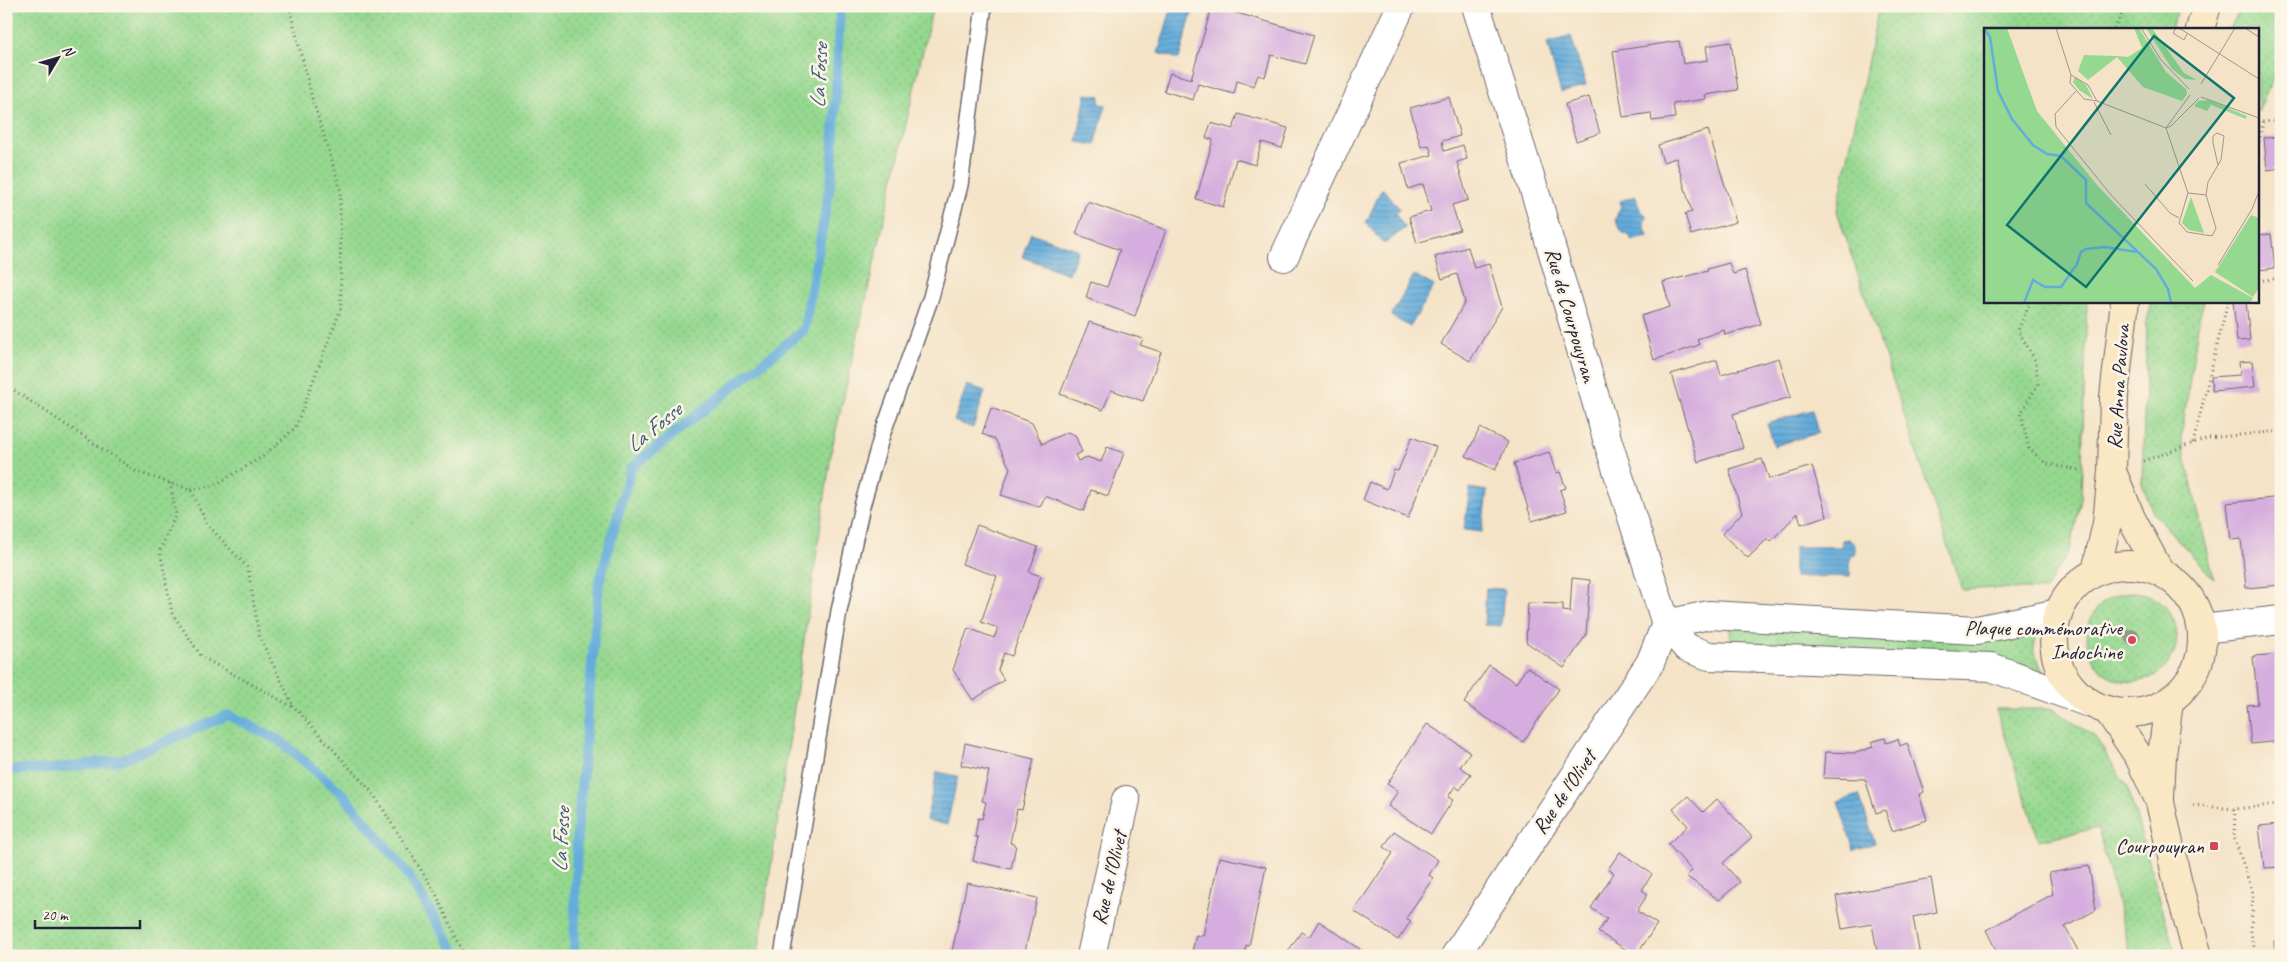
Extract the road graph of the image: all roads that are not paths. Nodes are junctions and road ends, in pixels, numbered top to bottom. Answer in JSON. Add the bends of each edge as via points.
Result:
{"nodes":[{"id":1,"x":984,"y":6,"type":"edge"},
{"id":2,"x":1401,"y":6,"type":"edge"},
{"id":3,"x":1476,"y":6,"type":"edge"},
{"id":4,"x":2208,"y":6,"type":"edge"},
{"id":5,"x":2200,"y":28,"type":"edge"},
{"id":6,"x":1284,"y":256,"type":"dead end"},
{"id":7,"x":2125,"y":302,"type":"edge"},
{"id":8,"x":2112,"y":472,"type":"junction"},
{"id":9,"x":2096,"y":571,"type":"junction"},
{"id":10,"x":2160,"y":572,"type":"junction"},
{"id":11,"x":2058,"y":613,"type":"junction"},
{"id":12,"x":2281,"y":620,"type":"edge"},
{"id":13,"x":1666,"y":624,"type":"junction"},
{"id":14,"x":2202,"y":629,"type":"junction"},
{"id":15,"x":2169,"y":702,"type":"junction"},
{"id":16,"x":2099,"y":708,"type":"junction"},
{"id":17,"x":1126,"y":800,"type":"dead end"},
{"id":18,"x":2160,"y":802,"type":"junction"},
{"id":19,"x":782,"y":956,"type":"edge"},
{"id":20,"x":1091,"y":956,"type":"edge"},
{"id":21,"x":1455,"y":956,"type":"edge"},
{"id":22,"x":2198,"y":956,"type":"edge"}],
"edges":[{"from":1,"to":19,"type":"lane","via":[[960,185],[931,297],[882,435],[839,610]]},
{"from":2,"to":6,"type":"street"},
{"from":3,"to":13,"type":"street","name":"Rue de Courpouyran"},
{"from":4,"to":5,"type":"street"},
{"from":7,"to":8,"type":"street","name":"Rue Anna Pavlova","via":[[2114,396]]},
{"from":8,"to":9,"type":"street","name":"Rue Anna Pavlova","via":[[2107,523]]},
{"from":8,"to":10,"type":"street","name":"Rue Anna Pavlova","via":[[2131,518]]},
{"from":9,"to":10,"type":"street","via":[[2117,565],[2139,565]]},
{"from":9,"to":11,"type":"street","via":[[2072,588]]},
{"from":10,"to":14,"type":"street","via":[[2180,586],[2194,606]]},
{"from":11,"to":13,"type":"street","via":[[1978,630],[1710,615]]},
{"from":11,"to":16,"type":"street","via":[[2052,638],[2057,664],[2069,687]]},
{"from":12,"to":14,"type":"street"},
{"from":13,"to":16,"type":"street","via":[[1687,648],[1709,656],[1991,668]]},
{"from":13,"to":21,"type":"street","name":"Rue de l'Olivet","via":[[1650,663]]},
{"from":14,"to":15,"type":"street","via":[[2202,650],[2196,670],[2185,688]]},
{"from":15,"to":16,"type":"street","via":[[2150,711],[2130,714]]},
{"from":15,"to":18,"type":"street"},
{"from":16,"to":18,"type":"street","via":[[2139,758]]},
{"from":17,"to":20,"type":"street","name":"Rue de l'Olivet"},
{"from":18,"to":22,"type":"street"}]}
